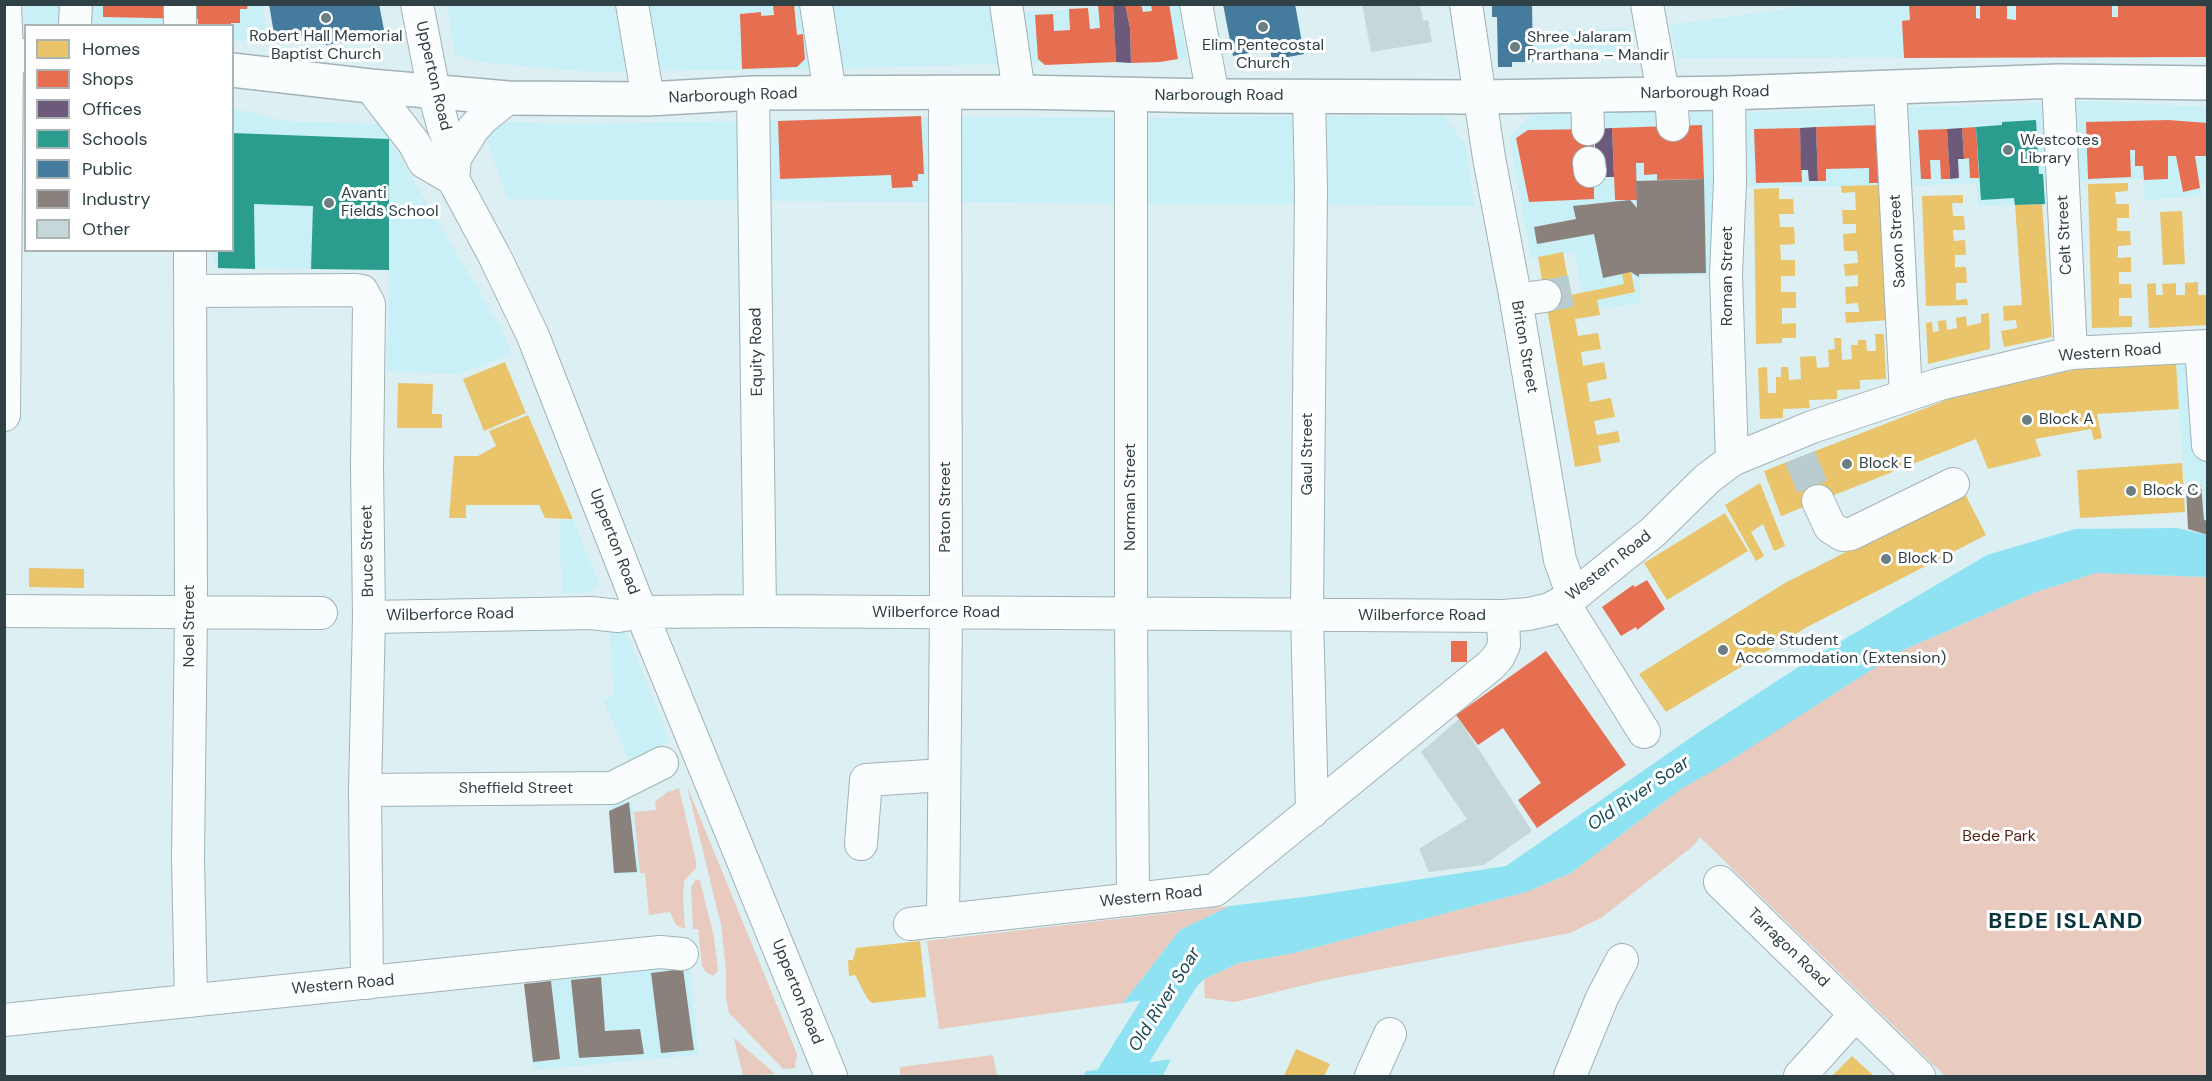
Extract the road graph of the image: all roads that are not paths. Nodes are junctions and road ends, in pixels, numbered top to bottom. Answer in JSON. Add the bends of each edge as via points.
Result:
{"nodes":[{"id":1,"x":5,"y":4,"type":"edge"},
{"id":2,"x":76,"y":4,"type":"edge"},
{"id":3,"x":180,"y":4,"type":"edge"},
{"id":4,"x":417,"y":4,"type":"edge"},
{"id":5,"x":632,"y":4,"type":"edge"},
{"id":6,"x":816,"y":4,"type":"edge"},
{"id":7,"x":1006,"y":4,"type":"edge"},
{"id":8,"x":1196,"y":4,"type":"edge"},
{"id":9,"x":1466,"y":4,"type":"edge"},
{"id":10,"x":1647,"y":4,"type":"edge"},
{"id":11,"x":75,"y":24,"type":"edge"},
{"id":12,"x":180,"y":24,"type":"edge"},
{"id":13,"x":12,"y":55,"type":"edge"},
{"id":14,"x":234,"y":70,"type":"edge"},
{"id":15,"x":2058,"y":81,"type":"junction"},
{"id":16,"x":2208,"y":83,"type":"edge"},
{"id":17,"x":370,"y":86,"type":"junction"},
{"id":18,"x":1890,"y":88,"type":"junction"},
{"id":19,"x":434,"y":92,"type":"junction"},
{"id":20,"x":1019,"y":92,"type":"junction"},
{"id":21,"x":753,"y":93,"type":"junction"},
{"id":22,"x":830,"y":93,"type":"junction"},
{"id":23,"x":945,"y":93,"type":"junction"},
{"id":24,"x":1667,"y":93,"type":"junction"},
{"id":25,"x":1729,"y":93,"type":"junction"},
{"id":26,"x":1131,"y":95,"type":"junction"},
{"id":27,"x":1587,"y":95,"type":"junction"},
{"id":28,"x":1213,"y":96,"type":"junction"},
{"id":29,"x":1309,"y":96,"type":"junction"},
{"id":30,"x":1481,"y":97,"type":"junction"},
{"id":31,"x":508,"y":98,"type":"junction"},
{"id":32,"x":648,"y":99,"type":"junction"},
{"id":33,"x":1673,"y":125,"type":"dead end"},
{"id":34,"x":1588,"y":129,"type":"dead end"},
{"id":35,"x":454,"y":169,"type":"junction"},
{"id":36,"x":190,"y":252,"type":"edge"},
{"id":37,"x":191,"y":291,"type":"junction"},
{"id":38,"x":2204,"y":346,"type":"edge"},
{"id":39,"x":2071,"y":353,"type":"junction"},
{"id":40,"x":1906,"y":394,"type":"junction"},
{"id":41,"x":4,"y":415,"type":"edge"},
{"id":42,"x":2208,"y":445,"type":"edge"},
{"id":43,"x":1732,"y":460,"type":"junction"},
{"id":44,"x":1953,"y":484,"type":"dead end"},
{"id":45,"x":1818,"y":501,"type":"tunnel mouth"},
{"id":46,"x":1569,"y":598,"type":"junction"},
{"id":47,"x":4,"y":611,"type":"edge"},
{"id":48,"x":760,"y":611,"type":"junction"},
{"id":49,"x":191,"y":612,"type":"junction"},
{"id":50,"x":641,"y":612,"type":"junction"},
{"id":51,"x":321,"y":613,"type":"dead end"},
{"id":52,"x":946,"y":613,"type":"junction"},
{"id":53,"x":1131,"y":615,"type":"junction"},
{"id":54,"x":1307,"y":615,"type":"junction"},
{"id":55,"x":1503,"y":616,"type":"junction"},
{"id":56,"x":369,"y":617,"type":"junction"},
{"id":57,"x":1644,"y":732,"type":"dead end"},
{"id":58,"x":662,"y":763,"type":"dead end"},
{"id":59,"x":944,"y":776,"type":"junction"},
{"id":60,"x":365,"y":790,"type":"junction"},
{"id":61,"x":1312,"y":812,"type":"junction"},
{"id":62,"x":861,"y":844,"type":"dead end"},
{"id":63,"x":1720,"y":882,"type":"dead end"},
{"id":64,"x":1133,"y":898,"type":"junction"},
{"id":65,"x":943,"y":921,"type":"junction"},
{"id":66,"x":910,"y":924,"type":"dead end"},
{"id":67,"x":682,"y":954,"type":"dead end"},
{"id":68,"x":1622,"y":960,"type":"dead end"},
{"id":69,"x":367,"y":983,"type":"junction"},
{"id":70,"x":191,"y":1001,"type":"junction"},
{"id":71,"x":1856,"y":1014,"type":"junction"},
{"id":72,"x":4,"y":1020,"type":"edge"},
{"id":73,"x":1390,"y":1034,"type":"dead end"},
{"id":74,"x":831,"y":1077,"type":"edge"},
{"id":75,"x":1371,"y":1077,"type":"edge"},
{"id":76,"x":1570,"y":1077,"type":"edge"},
{"id":77,"x":1800,"y":1077,"type":"edge"},
{"id":78,"x":1919,"y":1077,"type":"edge"}],
"edges":[{"from":1,"to":13,"type":"street"},
{"from":2,"to":11,"type":"street"},
{"from":3,"to":12,"type":"street"},
{"from":4,"to":19,"type":"street","name":"Upperton Road"},
{"from":5,"to":32,"type":"street"},
{"from":6,"to":22,"type":"street"},
{"from":7,"to":20,"type":"street"},
{"from":8,"to":28,"type":"street"},
{"from":9,"to":30,"type":"street","name":"Briton Street"},
{"from":10,"to":24,"type":"street"},
{"from":13,"to":41,"type":"street"},
{"from":14,"to":17,"type":"main road","name":"Narborough Road"},
{"from":15,"to":16,"type":"main road","name":"Narborough Road"},
{"from":15,"to":18,"type":"main road","name":"Narborough Road"},
{"from":15,"to":39,"type":"street","name":"Celt Street"},
{"from":17,"to":19,"type":"main road","name":"Narborough Road"},
{"from":17,"to":35,"type":"street","via":[[424,162]]},
{"from":18,"to":25,"type":"main road","name":"Narborough Road"},
{"from":18,"to":40,"type":"street","name":"Saxon Street"},
{"from":19,"to":31,"type":"main road","name":"Narborough Road"},
{"from":19,"to":35,"type":"street","name":"Upperton Road"},
{"from":20,"to":23,"type":"main road","name":"Narborough Road"},
{"from":20,"to":26,"type":"main road","name":"Narborough Road"},
{"from":21,"to":22,"type":"main road","name":"Narborough Road"},
{"from":21,"to":32,"type":"main road","name":"Narborough Road"},
{"from":21,"to":48,"type":"street","name":"Equity Road"},
{"from":22,"to":23,"type":"main road","name":"Narborough Road"},
{"from":23,"to":52,"type":"street","name":"Paton Street"},
{"from":24,"to":25,"type":"main road","name":"Narborough Road"},
{"from":24,"to":27,"type":"main road","name":"Narborough Road"},
{"from":24,"to":33,"type":"street"},
{"from":25,"to":43,"type":"street","name":"Roman Street","via":[[1726,274]]},
{"from":26,"to":28,"type":"main road","name":"Narborough Road"},
{"from":26,"to":53,"type":"street","name":"Norman Street"},
{"from":27,"to":30,"type":"main road","name":"Narborough Road"},
{"from":27,"to":34,"type":"street"},
{"from":28,"to":29,"type":"main road","name":"Narborough Road"},
{"from":29,"to":30,"type":"main road","name":"Narborough Road"},
{"from":29,"to":54,"type":"street","name":"Gaul Street"},
{"from":30,"to":46,"type":"street","name":"Briton Street","via":[[1492,167],[1531,298],[1560,560]]},
{"from":31,"to":32,"type":"main road","name":"Narborough Road"},
{"from":31,"to":35,"type":"street","via":[[473,129]]},
{"from":35,"to":50,"type":"street","name":"Upperton Road","via":[[533,336]]},
{"from":36,"to":37,"type":"street","name":"Noel Street"},
{"from":37,"to":49,"type":"street","name":"Noel Street"},
{"from":37,"to":56,"type":"street","name":"Bruce Street","via":[[362,291],[369,304],[378,357],[367,467]]},
{"from":38,"to":39,"type":"street","name":"Western Road"},
{"from":38,"to":42,"type":"street"},
{"from":39,"to":40,"type":"street","name":"Western Road"},
{"from":40,"to":43,"type":"street","name":"Western Road","via":[[1796,446]]},
{"from":43,"to":46,"type":"street","name":"Western Road","via":[[1653,532]]},
{"from":44,"to":45,"type":"street","via":[[1851,534],[1843,535],[1830,527]]},
{"from":46,"to":55,"type":"street","name":"Western Road","via":[[1550,609]]},
{"from":46,"to":57,"type":"street","name":"Briton Street"},
{"from":47,"to":49,"type":"street"},
{"from":48,"to":50,"type":"street","name":"Wilberforce Road"},
{"from":48,"to":52,"type":"street","name":"Wilberforce Road"},
{"from":49,"to":51,"type":"street"},
{"from":49,"to":70,"type":"street","name":"Noel Street"},
{"from":50,"to":56,"type":"street","name":"Wilberforce Road","via":[[618,616],[591,613]]},
{"from":50,"to":74,"type":"street","name":"Upperton Road"},
{"from":52,"to":53,"type":"street","name":"Wilberforce Road"},
{"from":52,"to":59,"type":"street","name":"Paton Street"},
{"from":53,"to":54,"type":"street","name":"Wilberforce Road"},
{"from":53,"to":64,"type":"street","name":"Norman Street"},
{"from":54,"to":55,"type":"street","name":"Wilberforce Road"},
{"from":54,"to":61,"type":"street","name":"Gaul Street"},
{"from":55,"to":61,"type":"street","name":"Western Road","via":[[1504,645],[1491,665]]},
{"from":56,"to":60,"type":"street","name":"Bruce Street"},
{"from":58,"to":60,"type":"street","name":"Sheffield Street","via":[[612,788]]},
{"from":59,"to":62,"type":"street","via":[[866,780]]},
{"from":59,"to":65,"type":"street","name":"Paton Street"},
{"from":60,"to":69,"type":"street","name":"Bruce Street"},
{"from":61,"to":64,"type":"street","name":"Western Road","via":[[1215,890]]},
{"from":63,"to":71,"type":"street","name":"Tarragon Road"},
{"from":64,"to":65,"type":"street","name":"Western Road"},
{"from":65,"to":66,"type":"street","name":"Western Road"},
{"from":67,"to":69,"type":"street","name":"Western Road","via":[[660,952]]},
{"from":68,"to":76,"type":"street"},
{"from":69,"to":70,"type":"street","name":"Western Road"},
{"from":70,"to":72,"type":"street","name":"Western Road"},
{"from":71,"to":77,"type":"street"},
{"from":71,"to":78,"type":"street","name":"Tarragon Road"},
{"from":73,"to":75,"type":"street"}]}
